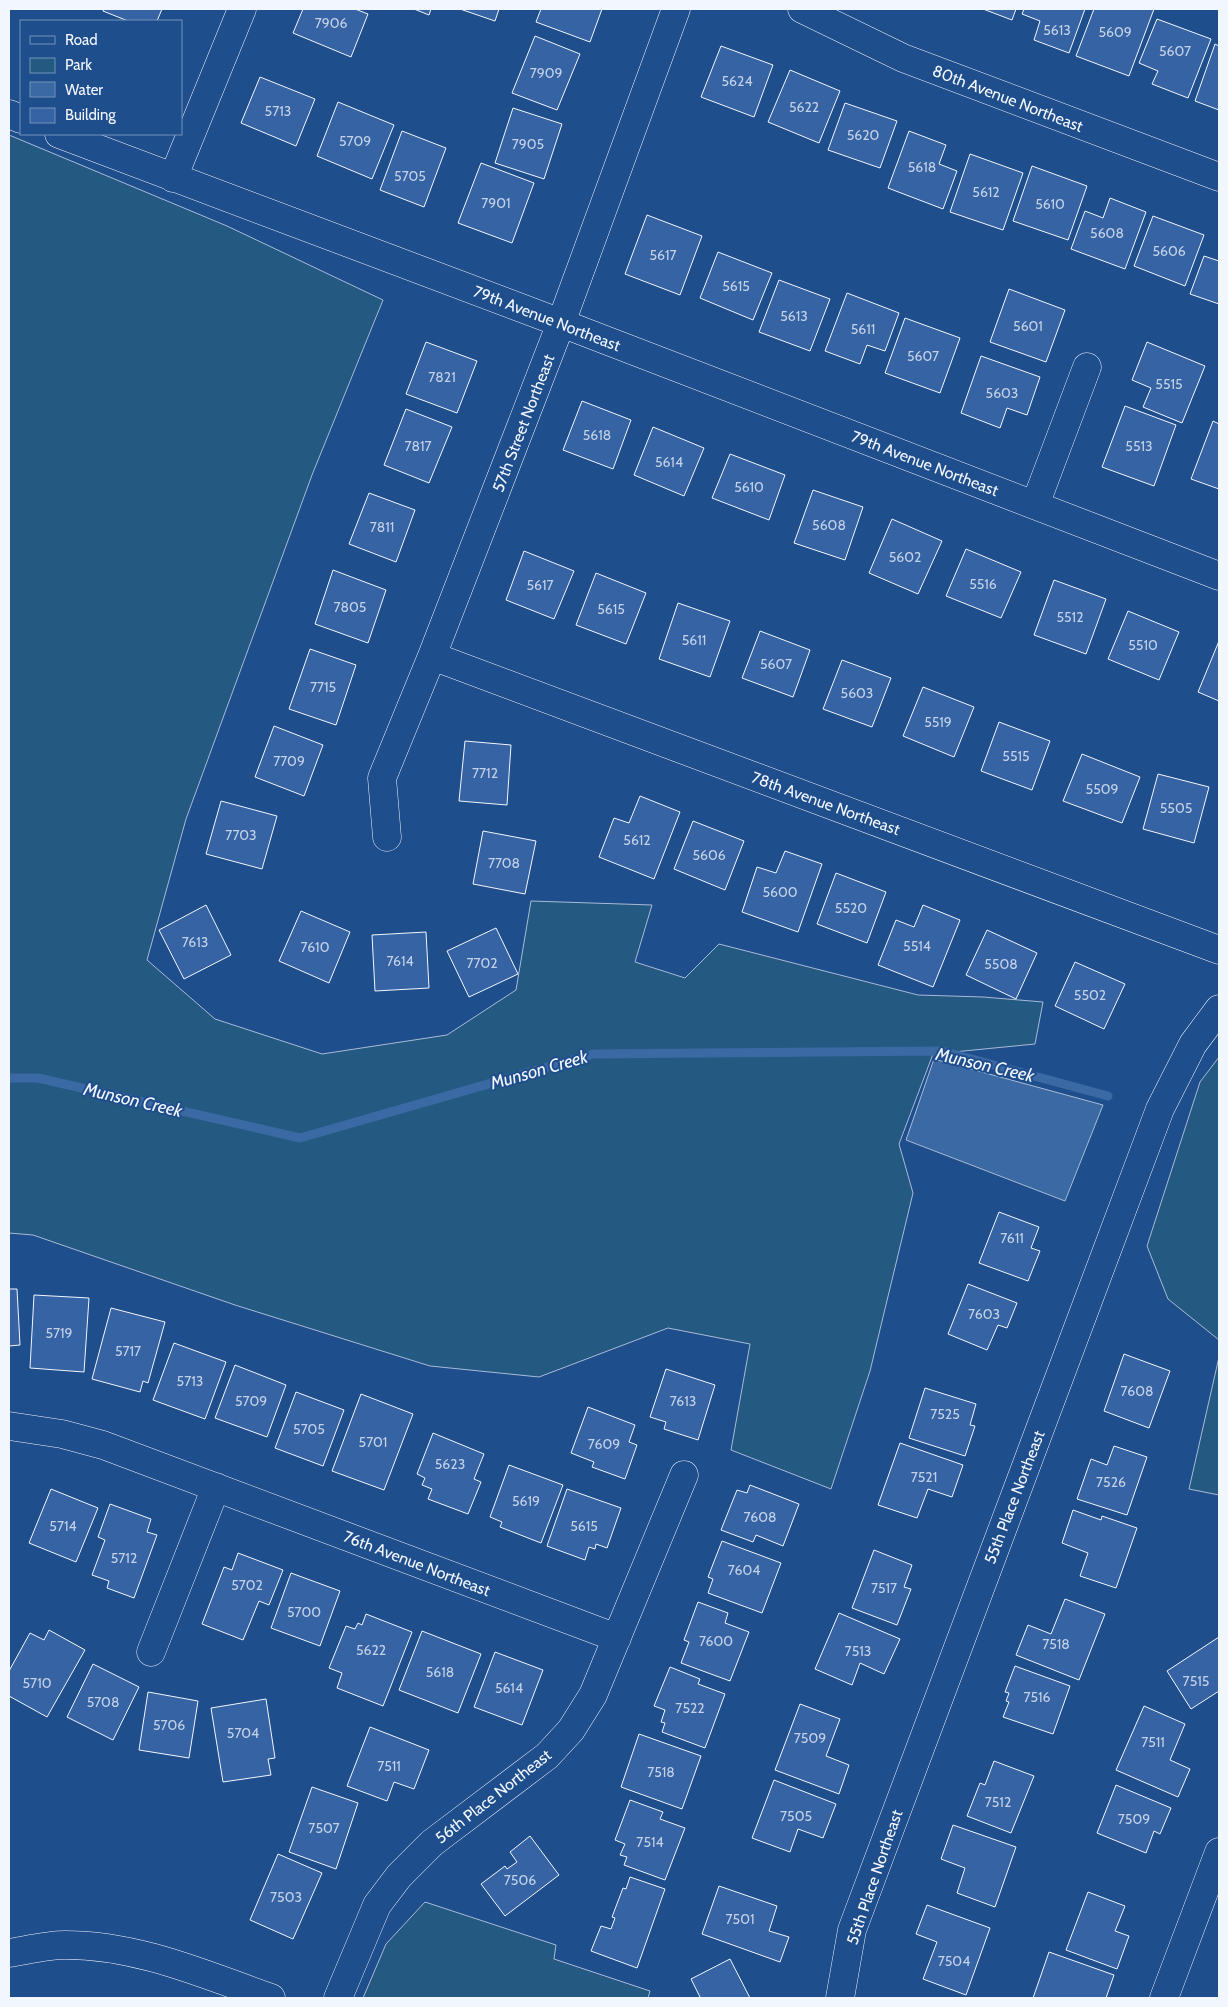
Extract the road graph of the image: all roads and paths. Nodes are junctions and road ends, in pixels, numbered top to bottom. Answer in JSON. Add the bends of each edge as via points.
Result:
{"nodes":[{"id":1,"x":242,"y":9,"type":"edge"},
{"id":2,"x":676,"y":9,"type":"edge"},
{"id":3,"x":802,"y":9,"type":"edge"},
{"id":4,"x":61,"y":135,"type":"edge"},
{"id":5,"x":1219,"y":177,"type":"edge"},
{"id":6,"x":173,"y":178,"type":"junction"},
{"id":7,"x":561,"y":323,"type":"junction"},
{"id":8,"x":1086,"y":366,"type":"dead end"},
{"id":9,"x":1035,"y":505,"type":"junction"},
{"id":10,"x":1219,"y":576,"type":"edge"},
{"id":11,"x":432,"y":656,"type":"junction"},
{"id":12,"x":386,"y":837,"type":"dead end"},
{"id":13,"x":1219,"y":950,"type":"edge"},
{"id":14,"x":1219,"y":1009,"type":"edge"},
{"id":15,"x":9,"y":1426,"type":"edge"},
{"id":16,"x":684,"y":1475,"type":"dead end"},
{"id":17,"x":216,"y":1488,"type":"junction"},
{"id":18,"x":617,"y":1638,"type":"junction"},
{"id":19,"x":151,"y":1652,"type":"dead end"},
{"id":20,"x":1219,"y":1852,"type":"edge"},
{"id":21,"x":9,"y":1953,"type":"edge"},
{"id":22,"x":271,"y":1998,"type":"edge"},
{"id":23,"x":338,"y":1998,"type":"edge"},
{"id":24,"x":840,"y":1998,"type":"edge"},
{"id":25,"x":1164,"y":1998,"type":"edge"}],
"edges":[{"from":1,"to":6,"type":"street"},
{"from":2,"to":7,"type":"street","name":"57th Street Northeast"},
{"from":3,"to":5,"type":"street","name":"80th Avenue Northeast","via":[[928,69]]},
{"from":4,"to":6,"type":"street","name":"79th Avenue Northeast"},
{"from":6,"to":7,"type":"street","name":"79th Avenue Northeast"},
{"from":7,"to":9,"type":"street","name":"79th Avenue Northeast"},
{"from":7,"to":11,"type":"street","name":"57th Street Northeast"},
{"from":8,"to":9,"type":"street"},
{"from":9,"to":10,"type":"street","name":"79th Avenue Northeast"},
{"from":11,"to":12,"type":"street","name":"57th Street Northeast","via":[[382,778]]},
{"from":11,"to":13,"type":"street","name":"78th Avenue Northeast"},
{"from":14,"to":24,"type":"street","name":"55th Place Northeast","via":[[1193,1044],[1157,1118],[852,1930]]},
{"from":15,"to":17,"type":"street","name":"76th Avenue Northeast","via":[[62,1434],[103,1445]]},
{"from":16,"to":18,"type":"street","name":"56th Place Northeast"},
{"from":17,"to":18,"type":"street","name":"76th Avenue Northeast"},
{"from":17,"to":19,"type":"street"},
{"from":18,"to":23,"type":"street","name":"56th Place Northeast","via":[[593,1695],[571,1730],[547,1756],[432,1843],[399,1876],[377,1905]]},
{"from":20,"to":25,"type":"street"},
{"from":21,"to":22,"type":"street","via":[[64,1945],[117,1948],[166,1960]]}]}
